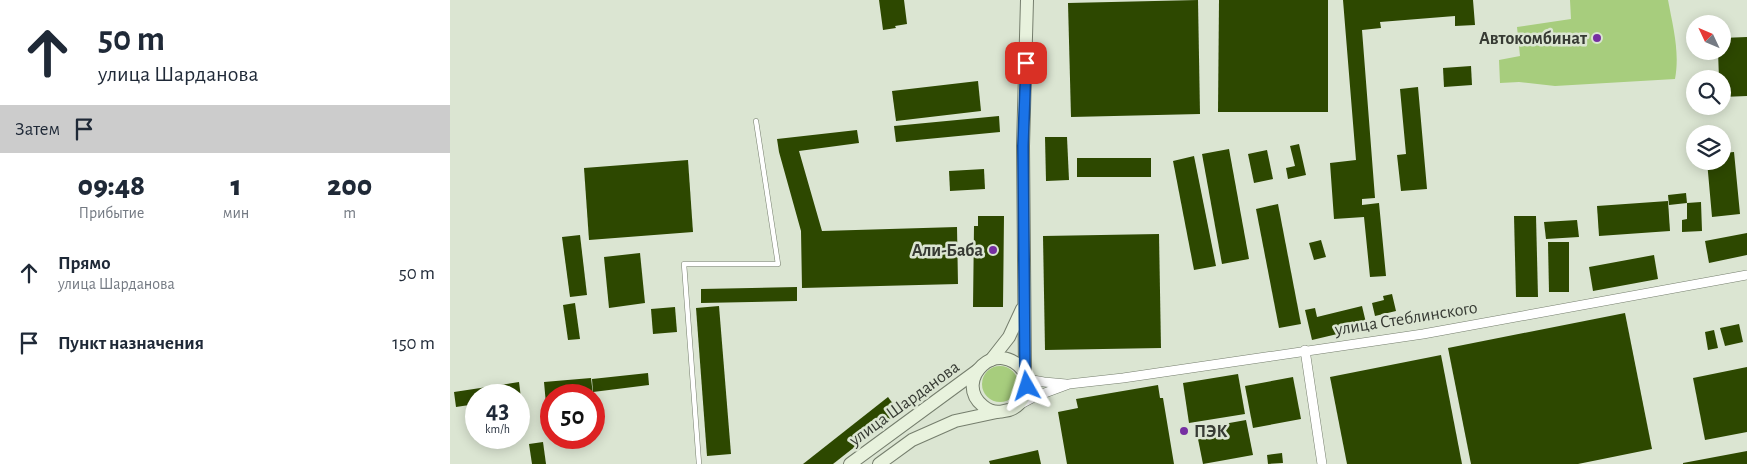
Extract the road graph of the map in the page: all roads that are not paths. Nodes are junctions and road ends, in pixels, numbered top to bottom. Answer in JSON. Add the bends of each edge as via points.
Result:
{"nodes":[{"id":1,"x":1027,"y":0,"type":"edge"},
{"id":2,"x":756,"y":121,"type":"dead end"},
{"id":3,"x":1747,"y":275,"type":"edge"},
{"id":4,"x":1024,"y":304,"type":"junction"},
{"id":5,"x":1305,"y":350,"type":"junction"},
{"id":6,"x":991,"y":360,"type":"junction"},
{"id":7,"x":978,"y":370,"type":"junction"},
{"id":8,"x":1026,"y":376,"type":"junction"},
{"id":9,"x":1069,"y":384,"type":"junction"},
{"id":10,"x":1016,"y":407,"type":"junction"},
{"id":11,"x":997,"y":412,"type":"junction"},
{"id":12,"x":699,"y":464,"type":"edge"},
{"id":13,"x":850,"y":464,"type":"edge"},
{"id":14,"x":879,"y":464,"type":"edge"},
{"id":15,"x":1322,"y":464,"type":"edge"}],
"edges":[{"from":1,"to":4,"type":"main road","via":[[1023,146]]},
{"from":2,"to":12,"type":"lane","via":[[778,264],[684,264]]},
{"from":3,"to":5,"type":"street","name":"улица Стеблинского","via":[[1423,334]]},
{"from":4,"to":6,"type":"main road","via":[[1010,337]]},
{"from":4,"to":8,"type":"main road"},
{"from":5,"to":9,"type":"street","name":"улица Стеблинского"},
{"from":5,"to":15,"type":"street"},
{"from":6,"to":7,"type":"main road"},
{"from":6,"to":8,"type":"main road","via":[[1007,358],[1020,366]]},
{"from":7,"to":11,"type":"main road","via":[[973,383],[976,396],[984,407]]},
{"from":7,"to":13,"type":"main road","name":"улица Шарданова"},
{"from":8,"to":9,"type":"street","via":[[1044,382]]},
{"from":8,"to":10,"type":"main road","via":[[1026,394]]},
{"from":9,"to":10,"type":"street"},
{"from":10,"to":11,"type":"main road"},
{"from":11,"to":14,"type":"main road","name":"улица Шарданова","via":[[956,421],[912,440]]}]}
